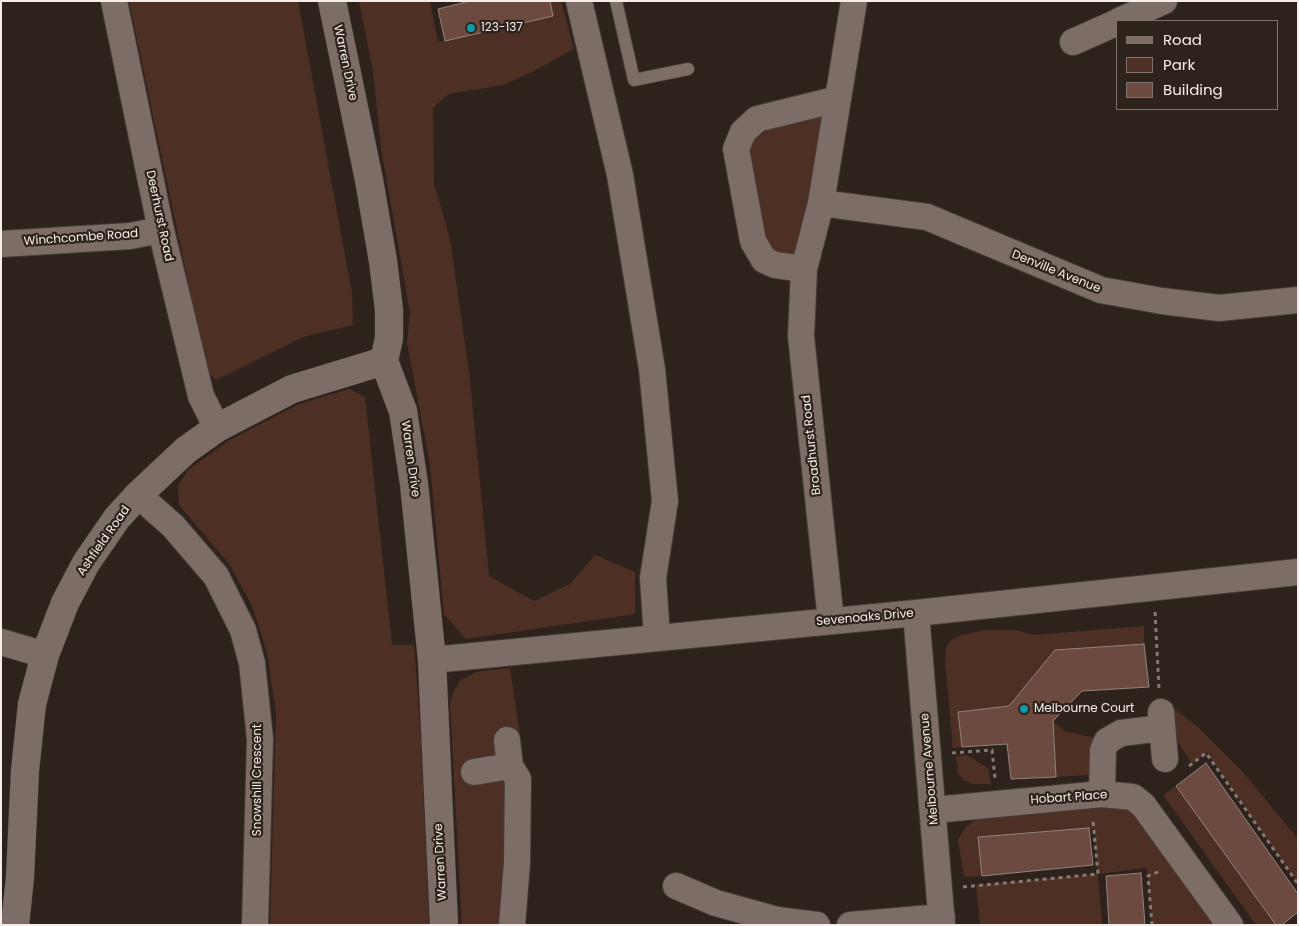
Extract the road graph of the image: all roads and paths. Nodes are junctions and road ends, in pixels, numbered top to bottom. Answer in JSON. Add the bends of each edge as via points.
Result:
{"nodes":[{"id":1,"x":114,"y":1,"type":"edge"},
{"id":2,"x":332,"y":1,"type":"edge"},
{"id":3,"x":579,"y":1,"type":"edge"},
{"id":4,"x":616,"y":1,"type":"edge"},
{"id":5,"x":854,"y":1,"type":"edge"},
{"id":6,"x":1164,"y":1,"type":"edge"},
{"id":7,"x":1122,"y":20,"type":"edge"},
{"id":8,"x":1116,"y":23,"type":"edge"},
{"id":9,"x":1073,"y":42,"type":"dead end"},
{"id":10,"x":688,"y":69,"type":"dead end"},
{"id":11,"x":838,"y":99,"type":"junction"},
{"id":12,"x":821,"y":203,"type":"junction"},
{"id":13,"x":161,"y":230,"type":"junction"},
{"id":14,"x":1,"y":244,"type":"edge"},
{"id":15,"x":804,"y":269,"type":"junction"},
{"id":16,"x":1298,"y":300,"type":"edge"},
{"id":17,"x":384,"y":361,"type":"junction"},
{"id":18,"x":217,"y":428,"type":"junction"},
{"id":19,"x":138,"y":495,"type":"junction"},
{"id":20,"x":1298,"y":572,"type":"edge"},
{"id":21,"x":1154,"y":589,"type":"junction"},
{"id":22,"x":916,"y":613,"type":"junction"},
{"id":23,"x":831,"y":621,"type":"junction"},
{"id":24,"x":657,"y":638,"type":"junction"},
{"id":25,"x":1,"y":642,"type":"edge"},
{"id":26,"x":45,"y":655,"type":"junction"},
{"id":27,"x":432,"y":660,"type":"junction"},
{"id":28,"x":1161,"y":720,"type":"junction"},
{"id":29,"x":507,"y":740,"type":"dead end"},
{"id":30,"x":929,"y":755,"type":"junction"},
{"id":31,"x":1175,"y":764,"type":"joint"},
{"id":32,"x":510,"y":766,"type":"junction"},
{"id":33,"x":474,"y":772,"type":"dead end"},
{"id":34,"x":1096,"y":795,"type":"junction"},
{"id":35,"x":998,"y":804,"type":"junction"},
{"id":36,"x":934,"y":810,"type":"junction"},
{"id":37,"x":1184,"y":861,"type":"junction"},
{"id":38,"x":1298,"y":884,"type":"edge"},
{"id":39,"x":676,"y":886,"type":"dead end"},
{"id":40,"x":940,"y":889,"type":"junction"},
{"id":41,"x":942,"y":921,"type":"edge"},
{"id":42,"x":15,"y":925,"type":"edge"},
{"id":43,"x":256,"y":925,"type":"edge"},
{"id":44,"x":444,"y":925,"type":"edge"},
{"id":45,"x":512,"y":925,"type":"edge"},
{"id":46,"x":817,"y":925,"type":"edge"},
{"id":47,"x":850,"y":925,"type":"edge"},
{"id":48,"x":1152,"y":925,"type":"edge"},
{"id":49,"x":1230,"y":925,"type":"edge"}],
"edges":[{"from":1,"to":13,"type":"street","name":"Deerhurst Road"},
{"from":2,"to":17,"type":"main road","name":"Warren Drive","via":[[383,261],[389,310],[389,338]]},
{"from":3,"to":24,"type":"street","via":[[620,175],[652,369],[665,501],[653,578]]},
{"from":4,"to":10,"type":"lane","via":[[634,80]]},
{"from":5,"to":11,"type":"street","name":"Broadhurst Road"},
{"from":6,"to":7,"type":"street"},
{"from":8,"to":9,"type":"street"},
{"from":11,"to":12,"type":"street","name":"Broadhurst Road"},
{"from":11,"to":15,"type":"street","via":[[756,119],[743,132],[736,149],[753,241],[764,260]]},
{"from":12,"to":15,"type":"street","name":"Broadhurst Road"},
{"from":12,"to":16,"type":"street","name":"Denville Avenue","via":[[927,217],[1101,290],[1219,308]]},
{"from":13,"to":14,"type":"street","name":"Winchcombe Road","via":[[130,236]]},
{"from":13,"to":18,"type":"street","name":"Deerhurst Road","via":[[201,396]]},
{"from":15,"to":23,"type":"street","name":"Broadhurst Road","via":[[801,336]]},
{"from":17,"to":18,"type":"main road","name":"Ashfield Road","via":[[292,389]]},
{"from":17,"to":27,"type":"main road","name":"Warren Drive","via":[[403,412],[414,484]]},
{"from":18,"to":19,"type":"main road","name":"Ashfield Road","via":[[186,450]]},
{"from":19,"to":26,"type":"main road","name":"Ashfield Road","via":[[117,518],[86,563],[65,603]]},
{"from":19,"to":43,"type":"street","name":"Snowshill Crescent","via":[[173,526],[216,576],[243,630],[252,663],[260,739]]},
{"from":20,"to":21,"type":"street","name":"Sevenoaks Drive"},
{"from":21,"to":22,"type":"street","name":"Sevenoaks Drive"},
{"from":21,"to":28,"type":"path"},
{"from":22,"to":23,"type":"street","name":"Sevenoaks Drive"},
{"from":22,"to":30,"type":"street","name":"Melbourne Avenue"},
{"from":23,"to":24,"type":"street","name":"Sevenoaks Drive"},
{"from":24,"to":27,"type":"street","name":"Sevenoaks Drive"},
{"from":25,"to":26,"type":"street"},
{"from":26,"to":42,"type":"main road","name":"Ashfield Road","via":[[32,704]]},
{"from":27,"to":44,"type":"main road","name":"Warren Drive"},
{"from":28,"to":31,"type":"street"},
{"from":28,"to":34,"type":"street","via":[[1107,741]]},
{"from":29,"to":32,"type":"street"},
{"from":30,"to":35,"type":"path","via":[[992,750]]},
{"from":30,"to":36,"type":"street","name":"Melbourne Avenue"},
{"from":31,"to":38,"type":"path","via":[[1206,752]]},
{"from":32,"to":33,"type":"street"},
{"from":32,"to":45,"type":"street","via":[[518,779]]},
{"from":34,"to":35,"type":"street","name":"Hobart Place"},
{"from":34,"to":37,"type":"street","name":"Hobart Place","via":[[1138,799]]},
{"from":34,"to":40,"type":"path","via":[[1098,874]]},
{"from":35,"to":36,"type":"street","name":"Hobart Place"},
{"from":36,"to":40,"type":"street","name":"Melbourne Avenue"},
{"from":37,"to":48,"type":"path","via":[[1148,876]]},
{"from":37,"to":49,"type":"street","name":"Hobart Place"},
{"from":39,"to":46,"type":"street","via":[[716,903],[777,920]]},
{"from":40,"to":41,"type":"street","name":"Melbourne Avenue"},
{"from":41,"to":47,"type":"street"}]}
